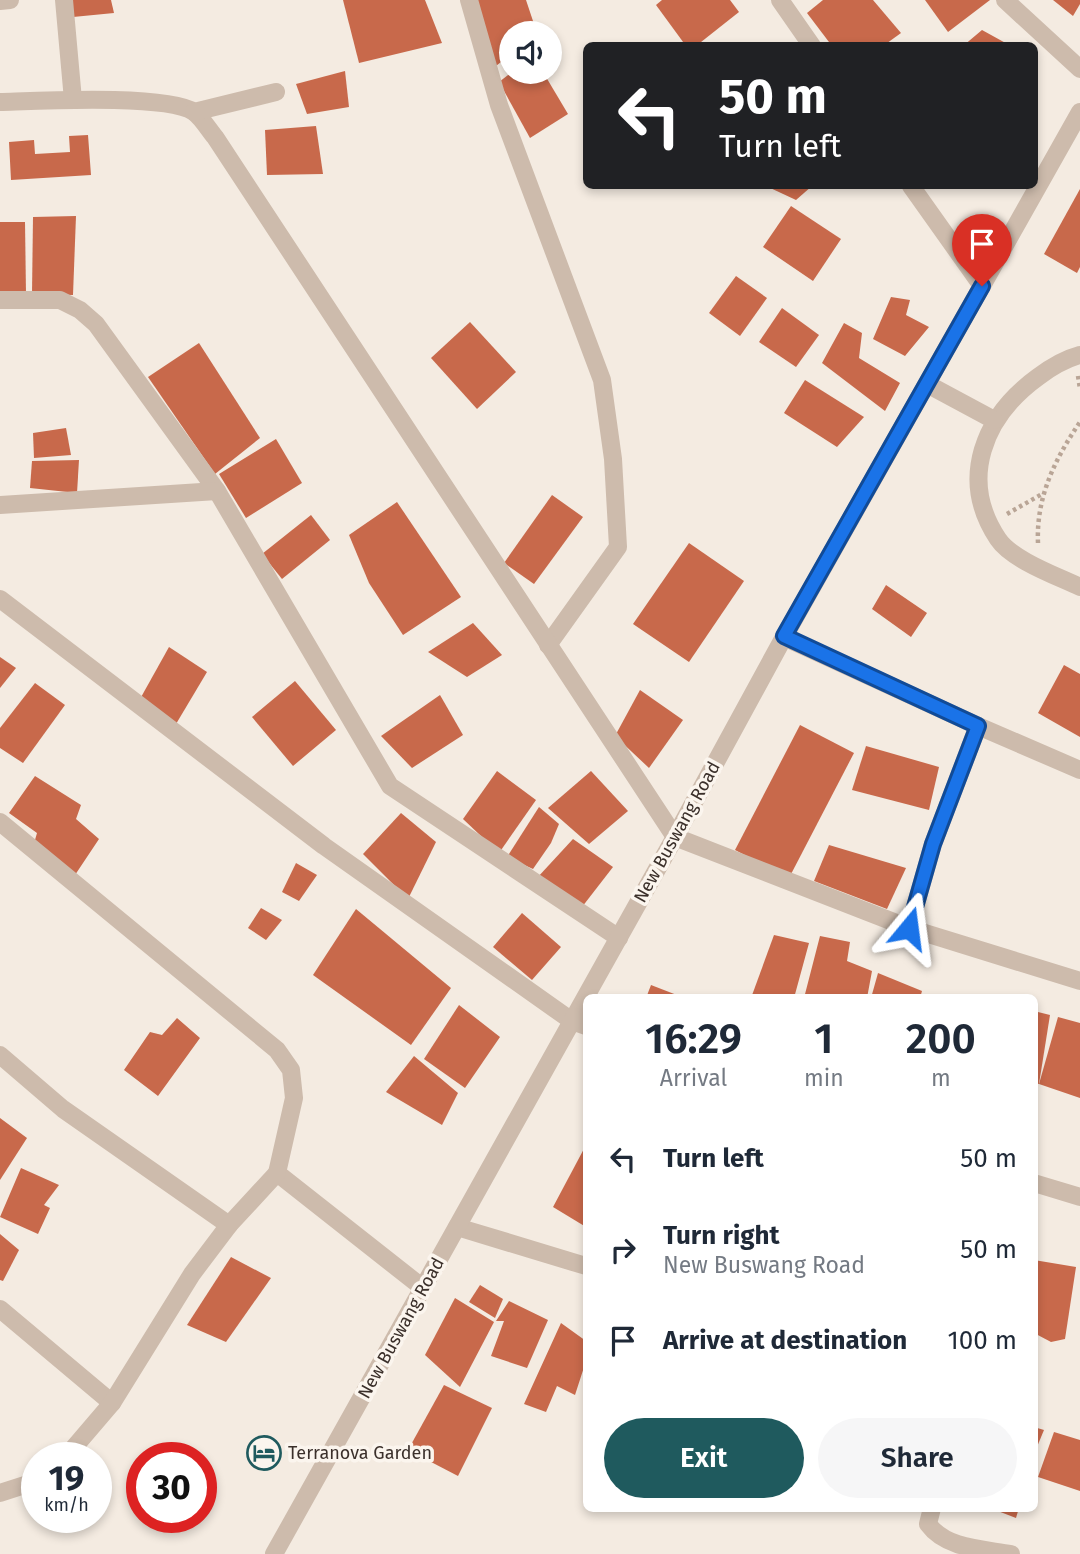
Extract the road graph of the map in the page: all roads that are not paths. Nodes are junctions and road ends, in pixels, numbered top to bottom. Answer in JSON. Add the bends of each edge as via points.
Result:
{"nodes":[{"id":1,"x":10,"y":0,"type":"edge"},
{"id":2,"x":64,"y":0,"type":"edge"},
{"id":3,"x":469,"y":0,"type":"edge"},
{"id":4,"x":780,"y":0,"type":"edge"},
{"id":5,"x":1005,"y":0,"type":"edge"},
{"id":6,"x":0,"y":1,"type":"edge"},
{"id":7,"x":809,"y":42,"type":"edge"},
{"id":8,"x":1080,"y":69,"type":"edge"},
{"id":9,"x":276,"y":92,"type":"dead end"},
{"id":10,"x":73,"y":100,"type":"junction"},
{"id":11,"x":0,"y":102,"type":"edge"},
{"id":12,"x":194,"y":112,"type":"junction"},
{"id":13,"x":1080,"y":112,"type":"edge"},
{"id":14,"x":1038,"y":187,"type":"edge"},
{"id":15,"x":913,"y":189,"type":"edge"},
{"id":16,"x":1037,"y":189,"type":"edge"},
{"id":17,"x":982,"y":286,"type":"junction"},
{"id":18,"x":0,"y":299,"type":"edge"},
{"id":19,"x":1080,"y":355,"type":"edge"},
{"id":20,"x":927,"y":384,"type":"junction"},
{"id":21,"x":994,"y":420,"type":"junction"},
{"id":22,"x":217,"y":491,"type":"junction"},
{"id":23,"x":0,"y":505,"type":"edge"},
{"id":24,"x":1080,"y":587,"type":"edge"},
{"id":25,"x":0,"y":599,"type":"edge"},
{"id":26,"x":784,"y":636,"type":"junction"},
{"id":27,"x":548,"y":645,"type":"junction"},
{"id":28,"x":978,"y":726,"type":"junction"},
{"id":29,"x":1080,"y":770,"type":"edge"},
{"id":30,"x":0,"y":822,"type":"edge"},
{"id":31,"x":675,"y":837,"type":"junction"},
{"id":32,"x":909,"y":928,"type":"junction"},
{"id":33,"x":619,"y":938,"type":"junction"},
{"id":34,"x":1080,"y":981,"type":"edge"},
{"id":35,"x":593,"y":994,"type":"edge"},
{"id":36,"x":579,"y":1024,"type":"edge"},
{"id":37,"x":0,"y":1055,"type":"edge"},
{"id":38,"x":277,"y":1174,"type":"junction"},
{"id":39,"x":1038,"y":1183,"type":"edge"},
{"id":40,"x":1080,"y":1197,"type":"edge"},
{"id":41,"x":229,"y":1225,"type":"junction"},
{"id":42,"x":457,"y":1227,"type":"junction"},
{"id":43,"x":583,"y":1265,"type":"edge"},
{"id":44,"x":423,"y":1289,"type":"junction"},
{"id":45,"x":0,"y":1309,"type":"edge"},
{"id":46,"x":112,"y":1404,"type":"junction"},
{"id":47,"x":79,"y":1442,"type":"edge"},
{"id":48,"x":21,"y":1486,"type":"edge"},
{"id":49,"x":0,"y":1493,"type":"edge"},
{"id":50,"x":931,"y":1512,"type":"edge"},
{"id":51,"x":274,"y":1554,"type":"edge"},
{"id":52,"x":1011,"y":1554,"type":"edge"}],
"edges":[{"from":1,"to":6,"type":"street"},
{"from":2,"to":10,"type":"street"},
{"from":3,"to":27,"type":"street","via":[[499,105],[602,380],[613,459],[618,547]]},
{"from":4,"to":7,"type":"street"},
{"from":5,"to":8,"type":"street"},
{"from":9,"to":12,"type":"street"},
{"from":10,"to":11,"type":"street"},
{"from":10,"to":12,"type":"street","via":[[169,104]]},
{"from":12,"to":27,"type":"street","via":[[223,149]]},
{"from":13,"to":14,"type":"street","name":"New Buswang Road"},
{"from":15,"to":17,"type":"street"},
{"from":16,"to":17,"type":"street","name":"New Buswang Road"},
{"from":17,"to":20,"type":"street","name":"New Buswang Road"},
{"from":18,"to":22,"type":"street","via":[[60,300],[96,324]]},
{"from":19,"to":21,"type":"street","via":[[1026,386]]},
{"from":20,"to":21,"type":"street"},
{"from":20,"to":26,"type":"street","name":"New Buswang Road"},
{"from":21,"to":24,"type":"street","via":[[982,447],[978,474],[990,524],[999,541],[1015,554]]},
{"from":22,"to":23,"type":"street"},
{"from":22,"to":33,"type":"street","via":[[390,786]]},
{"from":25,"to":36,"type":"street","via":[[324,846]]},
{"from":26,"to":28,"type":"street"},
{"from":26,"to":31,"type":"street","name":"New Buswang Road"},
{"from":27,"to":31,"type":"street"},
{"from":28,"to":29,"type":"street"},
{"from":28,"to":32,"type":"street","via":[[933,844]]},
{"from":30,"to":38,"type":"street","via":[[277,1050],[291,1070],[293,1098]]},
{"from":31,"to":32,"type":"street"},
{"from":31,"to":33,"type":"street","name":"New Buswang Road"},
{"from":32,"to":34,"type":"street"},
{"from":33,"to":35,"type":"street","name":"New Buswang Road"},
{"from":36,"to":42,"type":"street","name":"New Buswang Road"},
{"from":37,"to":41,"type":"street","via":[[63,1108]]},
{"from":38,"to":41,"type":"street"},
{"from":38,"to":44,"type":"street"},
{"from":39,"to":40,"type":"street"},
{"from":41,"to":46,"type":"street","via":[[192,1274]]},
{"from":42,"to":43,"type":"street"},
{"from":42,"to":44,"type":"street","name":"New Buswang Road"},
{"from":44,"to":51,"type":"street","name":"New Buswang Road"},
{"from":45,"to":46,"type":"street"},
{"from":46,"to":47,"type":"street"},
{"from":48,"to":49,"type":"street"},
{"from":50,"to":52,"type":"street","via":[[928,1524],[952,1543]]}]}
